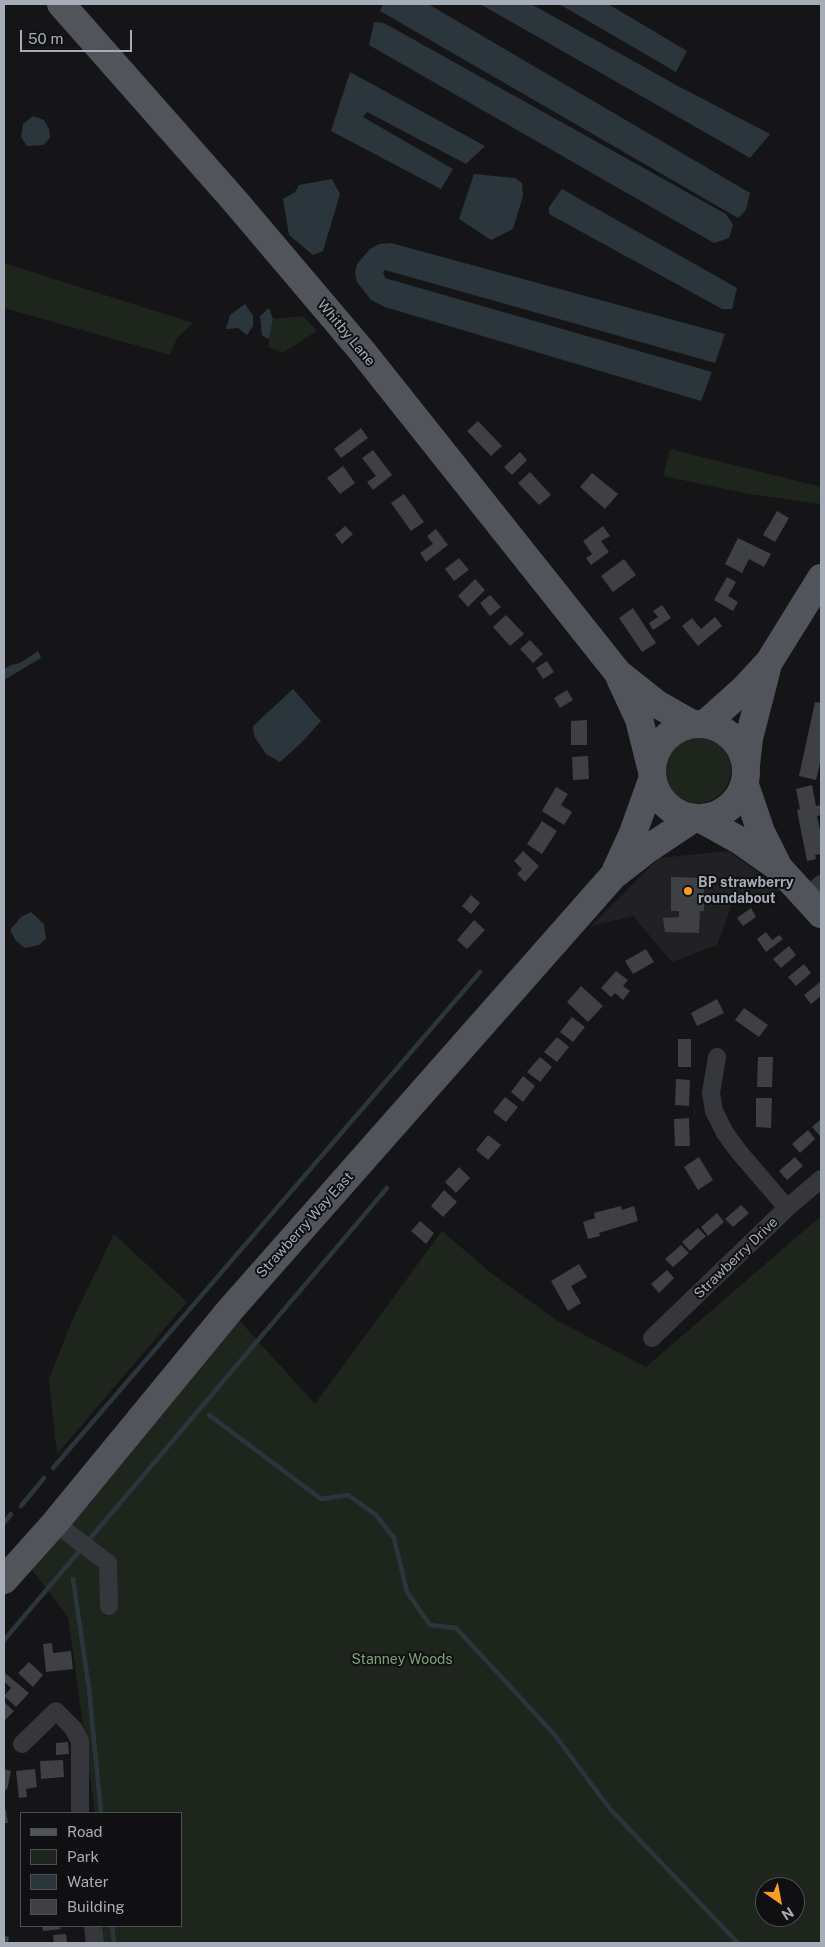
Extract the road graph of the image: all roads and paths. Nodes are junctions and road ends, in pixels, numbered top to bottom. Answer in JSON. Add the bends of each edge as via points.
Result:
{"nodes":[{"id":1,"x":61,"y":4,"type":"edge"},
{"id":2,"x":821,"y":578,"type":"edge"},
{"id":3,"x":769,"y":662,"type":"junction"},
{"id":4,"x":618,"y":673,"type":"junction"},
{"id":5,"x":699,"y":724,"type":"junction"},
{"id":6,"x":652,"y":774,"type":"junction"},
{"id":7,"x":746,"y":775,"type":"junction"},
{"id":8,"x":697,"y":818,"type":"junction"},
{"id":9,"x":779,"y":868,"type":"junction"},
{"id":10,"x":614,"y":876,"type":"junction"},
{"id":11,"x":817,"y":898,"type":"edge"},
{"id":12,"x":717,"y":1056,"type":"dead end"},
{"id":13,"x":821,"y":1179,"type":"edge"},
{"id":14,"x":787,"y":1208,"type":"junction"},
{"id":15,"x":652,"y":1338,"type":"dead end"},
{"id":16,"x":55,"y":1524,"type":"junction"},
{"id":17,"x":4,"y":1580,"type":"edge"},
{"id":18,"x":109,"y":1606,"type":"dead end"},
{"id":19,"x":22,"y":1744,"type":"dead end"},
{"id":20,"x":80,"y":1812,"type":"edge"},
{"id":21,"x":93,"y":1927,"type":"edge"},
{"id":22,"x":94,"y":1943,"type":"edge"}],
"edges":[{"from":1,"to":4,"type":"main road","name":"Whitby Lane","via":[[362,351]]},
{"from":2,"to":3,"type":"main road"},
{"from":3,"to":5,"type":"main road","via":[[744,689]]},
{"from":3,"to":7,"type":"main road","via":[[750,738]]},
{"from":4,"to":5,"type":"main road","name":"Whitby Lane","via":[[658,704]]},
{"from":4,"to":6,"type":"main road","name":"Whitby Lane","via":[[639,719]]},
{"from":5,"to":6,"type":"main road","via":[[677,729],[664,738],[655,751]]},
{"from":5,"to":7,"type":"main road","via":[[720,728],[733,737],[742,750]]},
{"from":6,"to":8,"type":"main road","via":[[657,794],[667,806],[679,814]]},
{"from":6,"to":10,"type":"main road","name":"Strawberry Way East"},
{"from":7,"to":8,"type":"main road","via":[[738,798],[728,809],[715,816]]},
{"from":7,"to":9,"type":"main road","via":[[761,832]]},
{"from":8,"to":9,"type":"main road","via":[[739,840]]},
{"from":8,"to":10,"type":"main road","name":"Strawberry Way East"},
{"from":9,"to":11,"type":"main road"},
{"from":10,"to":16,"type":"main road","name":"Strawberry Way East","via":[[230,1310]]},
{"from":12,"to":14,"type":"street","via":[[711,1093],[714,1111],[739,1152]]},
{"from":13,"to":14,"type":"street","name":"Strawberry Drive"},
{"from":14,"to":15,"type":"street","name":"Strawberry Drive"},
{"from":16,"to":17,"type":"main road","name":"Strawberry Way East"},
{"from":16,"to":18,"type":"street","via":[[108,1563]]},
{"from":19,"to":20,"type":"street","via":[[56,1711],[73,1728],[80,1741]]},
{"from":21,"to":22,"type":"street"}]}
